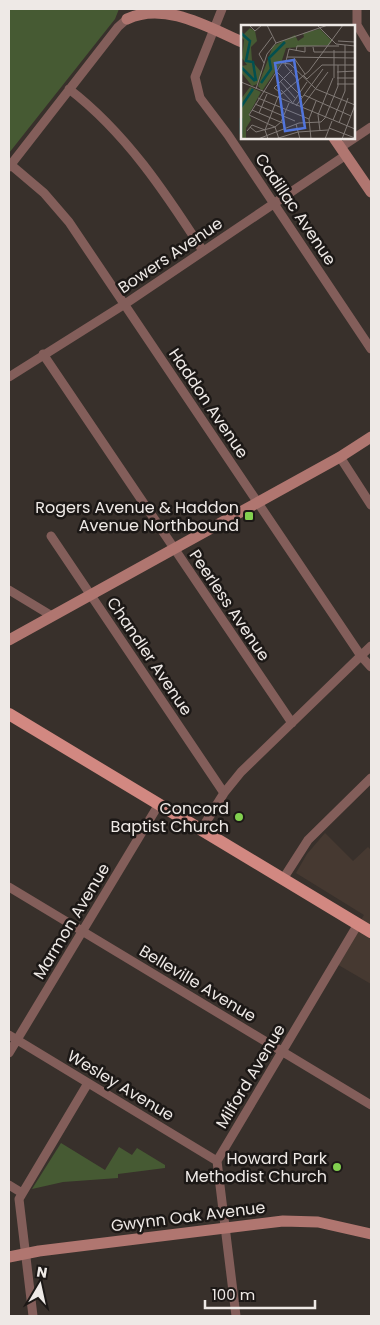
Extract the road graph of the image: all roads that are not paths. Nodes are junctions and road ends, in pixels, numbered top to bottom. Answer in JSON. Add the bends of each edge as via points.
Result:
{"nodes":[{"id":1,"x":222,"y":9,"type":"edge"},
{"id":2,"x":357,"y":9,"type":"edge"},
{"id":3,"x":127,"y":19,"type":"joint"},
{"id":4,"x":213,"y":29,"type":"junction"},
{"id":5,"x":241,"y":42,"type":"edge"},
{"id":6,"x":371,"y":48,"type":"edge"},
{"id":7,"x":70,"y":89,"type":"junction"},
{"id":8,"x":371,"y":127,"type":"edge"},
{"id":9,"x":355,"y":137,"type":"edge"},
{"id":10,"x":352,"y":139,"type":"edge"},
{"id":11,"x":340,"y":147,"type":"edge"},
{"id":12,"x":10,"y":166,"type":"edge"},
{"id":13,"x":371,"y":192,"type":"edge"},
{"id":14,"x":274,"y":203,"type":"junction"},
{"id":15,"x":203,"y":252,"type":"junction"},
{"id":16,"x":125,"y":304,"type":"junction"},
{"id":17,"x":371,"y":348,"type":"edge"},
{"id":18,"x":43,"y":354,"type":"junction"},
{"id":19,"x":9,"y":377,"type":"edge"},
{"id":20,"x":371,"y":437,"type":"edge"},
{"id":21,"x":340,"y":457,"type":"junction"},
{"id":22,"x":257,"y":502,"type":"junction"},
{"id":23,"x":371,"y":505,"type":"edge"},
{"id":24,"x":51,"y":536,"type":"dead end"},
{"id":25,"x":174,"y":548,"type":"junction"},
{"id":26,"x":9,"y":590,"type":"edge"},
{"id":27,"x":90,"y":594,"type":"junction"},
{"id":28,"x":52,"y":616,"type":"junction"},
{"id":29,"x":9,"y":640,"type":"edge"},
{"id":30,"x":371,"y":646,"type":"edge"},
{"id":31,"x":361,"y":656,"type":"junction"},
{"id":32,"x":371,"y":667,"type":"edge"},
{"id":33,"x":9,"y":714,"type":"edge"},
{"id":34,"x":292,"y":723,"type":"junction"},
{"id":35,"x":371,"y":778,"type":"edge"},
{"id":36,"x":224,"y":793,"type":"junction"},
{"id":37,"x":159,"y":804,"type":"junction"},
{"id":38,"x":201,"y":830,"type":"junction"},
{"id":39,"x":282,"y":879,"type":"junction"},
{"id":40,"x":9,"y":886,"type":"edge"},
{"id":41,"x":358,"y":924,"type":"junction"},
{"id":42,"x":82,"y":931,"type":"junction"},
{"id":43,"x":371,"y":931,"type":"edge"},
{"id":44,"x":13,"y":1037,"type":"edge"},
{"id":45,"x":282,"y":1051,"type":"junction"},
{"id":46,"x":9,"y":1053,"type":"edge"},
{"id":47,"x":88,"y":1083,"type":"junction"},
{"id":48,"x":371,"y":1105,"type":"edge"},
{"id":49,"x":217,"y":1161,"type":"junction"},
{"id":50,"x":9,"y":1185,"type":"edge"},
{"id":51,"x":22,"y":1193,"type":"junction"},
{"id":52,"x":225,"y":1228,"type":"junction"},
{"id":53,"x":371,"y":1234,"type":"edge"},
{"id":54,"x":26,"y":1254,"type":"junction"},
{"id":55,"x":9,"y":1257,"type":"edge"},
{"id":56,"x":34,"y":1316,"type":"edge"},
{"id":57,"x":236,"y":1316,"type":"edge"}],
"edges":[{"from":1,"to":4,"type":"street","name":"Cadillac Avenue"},
{"from":2,"to":6,"type":"street","via":[[357,25]]},
{"from":3,"to":4,"type":"street","via":[[157,12]]},
{"from":3,"to":7,"type":"street"},
{"from":4,"to":5,"type":"street"},
{"from":4,"to":14,"type":"street","name":"Cadillac Avenue","via":[[195,77],[197,91]]},
{"from":7,"to":12,"type":"street"},
{"from":7,"to":15,"type":"street","via":[[107,121],[146,167]]},
{"from":8,"to":9,"type":"street","name":"Bowers Avenue"},
{"from":10,"to":11,"type":"street","name":"Bowers Avenue"},
{"from":11,"to":13,"type":"street"},
{"from":11,"to":14,"type":"street","name":"Bowers Avenue"},
{"from":12,"to":16,"type":"street","name":"Haddon Avenue","via":[[44,193],[60,211]]},
{"from":14,"to":15,"type":"street","name":"Bowers Avenue"},
{"from":14,"to":17,"type":"street","name":"Cadillac Avenue"},
{"from":15,"to":16,"type":"street","name":"Bowers Avenue"},
{"from":16,"to":18,"type":"street","name":"Bowers Avenue"},
{"from":16,"to":22,"type":"street","name":"Haddon Avenue"},
{"from":18,"to":19,"type":"street","name":"Bowers Avenue"},
{"from":18,"to":25,"type":"street","name":"Peerless Avenue"},
{"from":20,"to":21,"type":"street"},
{"from":21,"to":22,"type":"street"},
{"from":21,"to":23,"type":"street"},
{"from":22,"to":25,"type":"street"},
{"from":22,"to":31,"type":"street","name":"Haddon Avenue"},
{"from":24,"to":27,"type":"street","name":"Chandler Avenue"},
{"from":25,"to":27,"type":"street"},
{"from":25,"to":34,"type":"street","name":"Peerless Avenue"},
{"from":26,"to":28,"type":"street"},
{"from":27,"to":28,"type":"street"},
{"from":27,"to":36,"type":"street","name":"Chandler Avenue"},
{"from":28,"to":29,"type":"street"},
{"from":30,"to":31,"type":"street"},
{"from":31,"to":32,"type":"street","name":"Haddon Avenue"},
{"from":31,"to":34,"type":"street"},
{"from":33,"to":37,"type":"main road"},
{"from":34,"to":36,"type":"street"},
{"from":35,"to":39,"type":"street","via":[[308,840]]},
{"from":36,"to":38,"type":"street"},
{"from":37,"to":38,"type":"main road"},
{"from":37,"to":42,"type":"street","name":"Marmon Avenue"},
{"from":38,"to":39,"type":"main road"},
{"from":39,"to":41,"type":"main road"},
{"from":40,"to":42,"type":"street","name":"Belleville Avenue"},
{"from":41,"to":43,"type":"main road"},
{"from":41,"to":45,"type":"street","name":"Milford Avenue"},
{"from":42,"to":44,"type":"street","name":"Marmon Avenue"},
{"from":42,"to":45,"type":"street","name":"Belleville Avenue"},
{"from":44,"to":46,"type":"street","name":"Marmon Avenue"},
{"from":44,"to":47,"type":"street","name":"Wesley Avenue"},
{"from":45,"to":48,"type":"street","name":"Belleville Avenue"},
{"from":45,"to":49,"type":"street","name":"Milford Avenue"},
{"from":47,"to":49,"type":"street","name":"Wesley Avenue"},
{"from":47,"to":51,"type":"street"},
{"from":49,"to":52,"type":"street"},
{"from":50,"to":51,"type":"street"},
{"from":51,"to":54,"type":"street","via":[[19,1199]]},
{"from":52,"to":53,"type":"street","name":"Gwynn Oak Avenue","via":[[302,1221]]},
{"from":52,"to":54,"type":"street","name":"Gwynn Oak Avenue"},
{"from":52,"to":57,"type":"street"},
{"from":54,"to":55,"type":"street","name":"Gwynn Oak Avenue"},
{"from":54,"to":56,"type":"street"}]}
